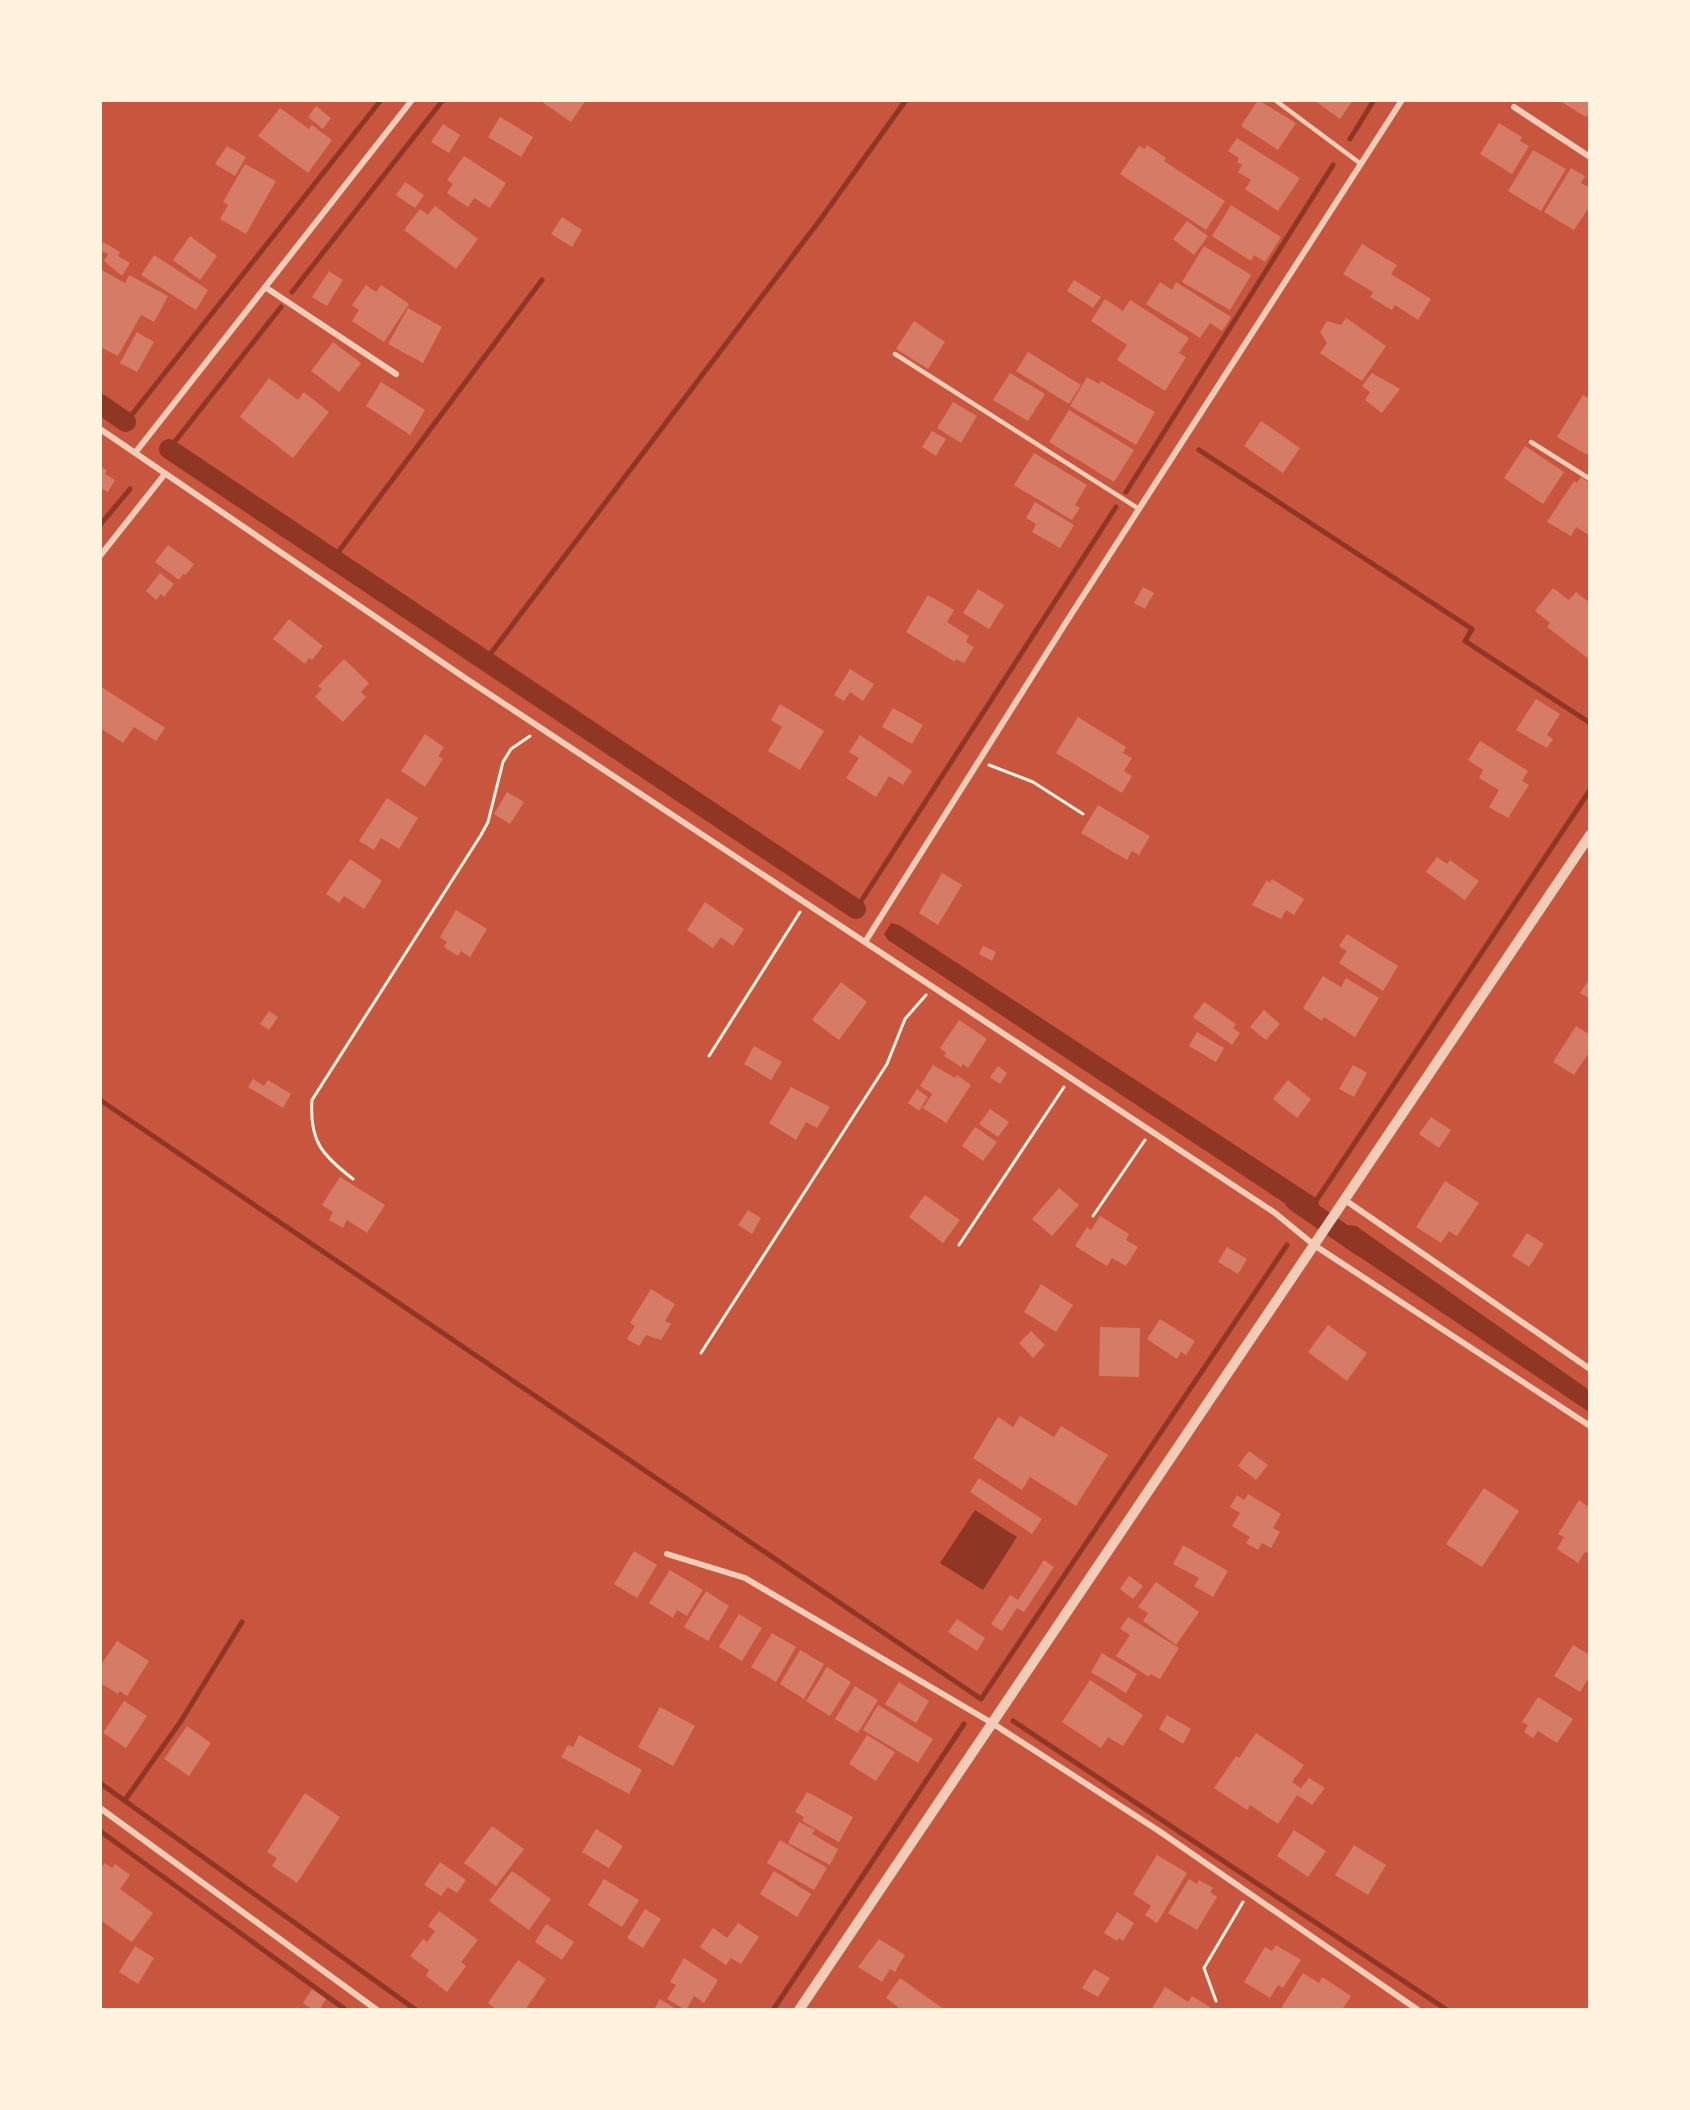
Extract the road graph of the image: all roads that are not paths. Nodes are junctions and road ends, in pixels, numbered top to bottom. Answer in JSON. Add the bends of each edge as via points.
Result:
{"nodes":[{"id":1,"x":412,"y":100,"type":"edge"},
{"id":2,"x":1275,"y":100,"type":"edge"},
{"id":3,"x":1402,"y":100,"type":"edge"},
{"id":4,"x":1514,"y":107,"type":"dead end"},
{"id":5,"x":1590,"y":156,"type":"edge"},
{"id":6,"x":1361,"y":164,"type":"junction"},
{"id":7,"x":265,"y":287,"type":"junction"},
{"id":8,"x":895,"y":354,"type":"dead end"},
{"id":9,"x":396,"y":374,"type":"dead end"},
{"id":10,"x":100,"y":429,"type":"edge"},
{"id":11,"x":1531,"y":442,"type":"dead end"},
{"id":12,"x":135,"y":453,"type":"junction"},
{"id":13,"x":164,"y":475,"type":"junction"},
{"id":14,"x":1590,"y":479,"type":"edge"},
{"id":15,"x":1139,"y":509,"type":"junction"},
{"id":16,"x":100,"y":556,"type":"edge"},
{"id":17,"x":1590,"y":835,"type":"edge"},
{"id":18,"x":865,"y":942,"type":"junction"},
{"id":19,"x":1344,"y":1202,"type":"junction"},
{"id":20,"x":1314,"y":1245,"type":"junction"},
{"id":21,"x":1590,"y":1369,"type":"edge"},
{"id":22,"x":1590,"y":1426,"type":"edge"},
{"id":23,"x":667,"y":1554,"type":"dead end"},
{"id":24,"x":992,"y":1723,"type":"junction"},
{"id":25,"x":100,"y":1808,"type":"edge"},
{"id":26,"x":377,"y":2010,"type":"edge"},
{"id":27,"x":799,"y":2010,"type":"edge"},
{"id":28,"x":1418,"y":2010,"type":"edge"}],
"edges":[{"from":1,"to":7,"type":"street"},
{"from":2,"to":6,"type":"lane"},
{"from":3,"to":6,"type":"street"},
{"from":4,"to":5,"type":"street"},
{"from":6,"to":15,"type":"street"},
{"from":7,"to":9,"type":"street"},
{"from":7,"to":12,"type":"street"},
{"from":8,"to":15,"type":"lane"},
{"from":10,"to":12,"type":"street"},
{"from":11,"to":14,"type":"lane"},
{"from":12,"to":13,"type":"street"},
{"from":13,"to":16,"type":"street"},
{"from":13,"to":18,"type":"street"},
{"from":15,"to":18,"type":"street"},
{"from":17,"to":19,"type":"street"},
{"from":18,"to":20,"type":"street","via":[[1275,1213]]},
{"from":19,"to":20,"type":"street"},
{"from":19,"to":21,"type":"street"},
{"from":20,"to":22,"type":"street"},
{"from":20,"to":24,"type":"street"},
{"from":23,"to":24,"type":"street","via":[[745,1578]]},
{"from":24,"to":27,"type":"street"},
{"from":24,"to":28,"type":"street","via":[[1249,1892]]},
{"from":25,"to":26,"type":"street"}]}
